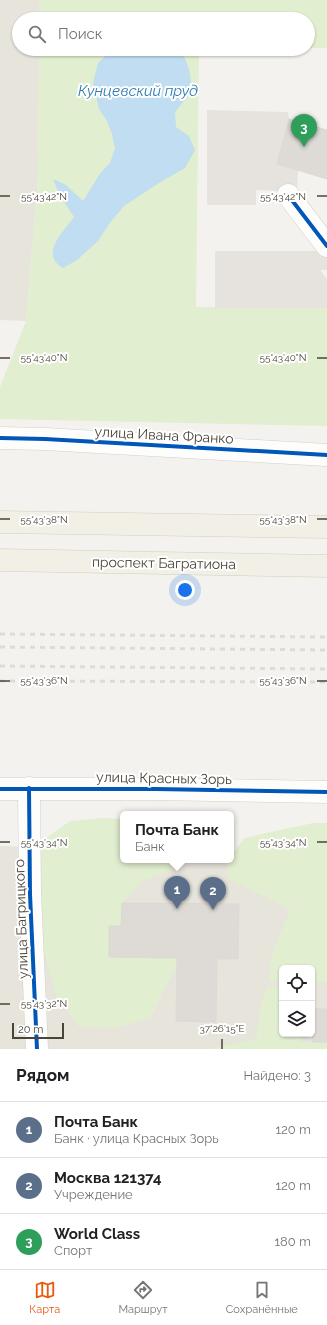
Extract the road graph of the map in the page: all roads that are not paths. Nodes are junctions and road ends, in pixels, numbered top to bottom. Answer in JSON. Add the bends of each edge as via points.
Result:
{"nodes":[{"id":1,"x":288,"y":194,"type":"dead end"},
{"id":2,"x":327,"y":246,"type":"edge"},
{"id":3,"x":0,"y":438,"type":"edge"},
{"id":4,"x":327,"y":455,"type":"edge"},
{"id":5,"x":0,"y":522,"type":"edge"},
{"id":6,"x":327,"y":527,"type":"edge"},
{"id":7,"x":0,"y":560,"type":"edge"},
{"id":8,"x":327,"y":566,"type":"edge"},
{"id":9,"x":29,"y":788,"type":"junction"},
{"id":10,"x":0,"y":789,"type":"edge"},
{"id":11,"x":327,"y":792,"type":"edge"},
{"id":12,"x":37,"y":1049,"type":"edge"}],
"edges":[{"from":1,"to":2,"type":"street"},
{"from":3,"to":4,"type":"street","name":"улица Ивана Франко"},
{"from":5,"to":6,"type":"main road"},
{"from":7,"to":8,"type":"main road","name":"проспект Багратиона"},
{"from":9,"to":10,"type":"street","name":"улица Красных Зорь"},
{"from":9,"to":11,"type":"street","name":"улица Красных Зорь"},
{"from":9,"to":12,"type":"street","name":"улица Багрицкого","via":[[30,894]]}]}
